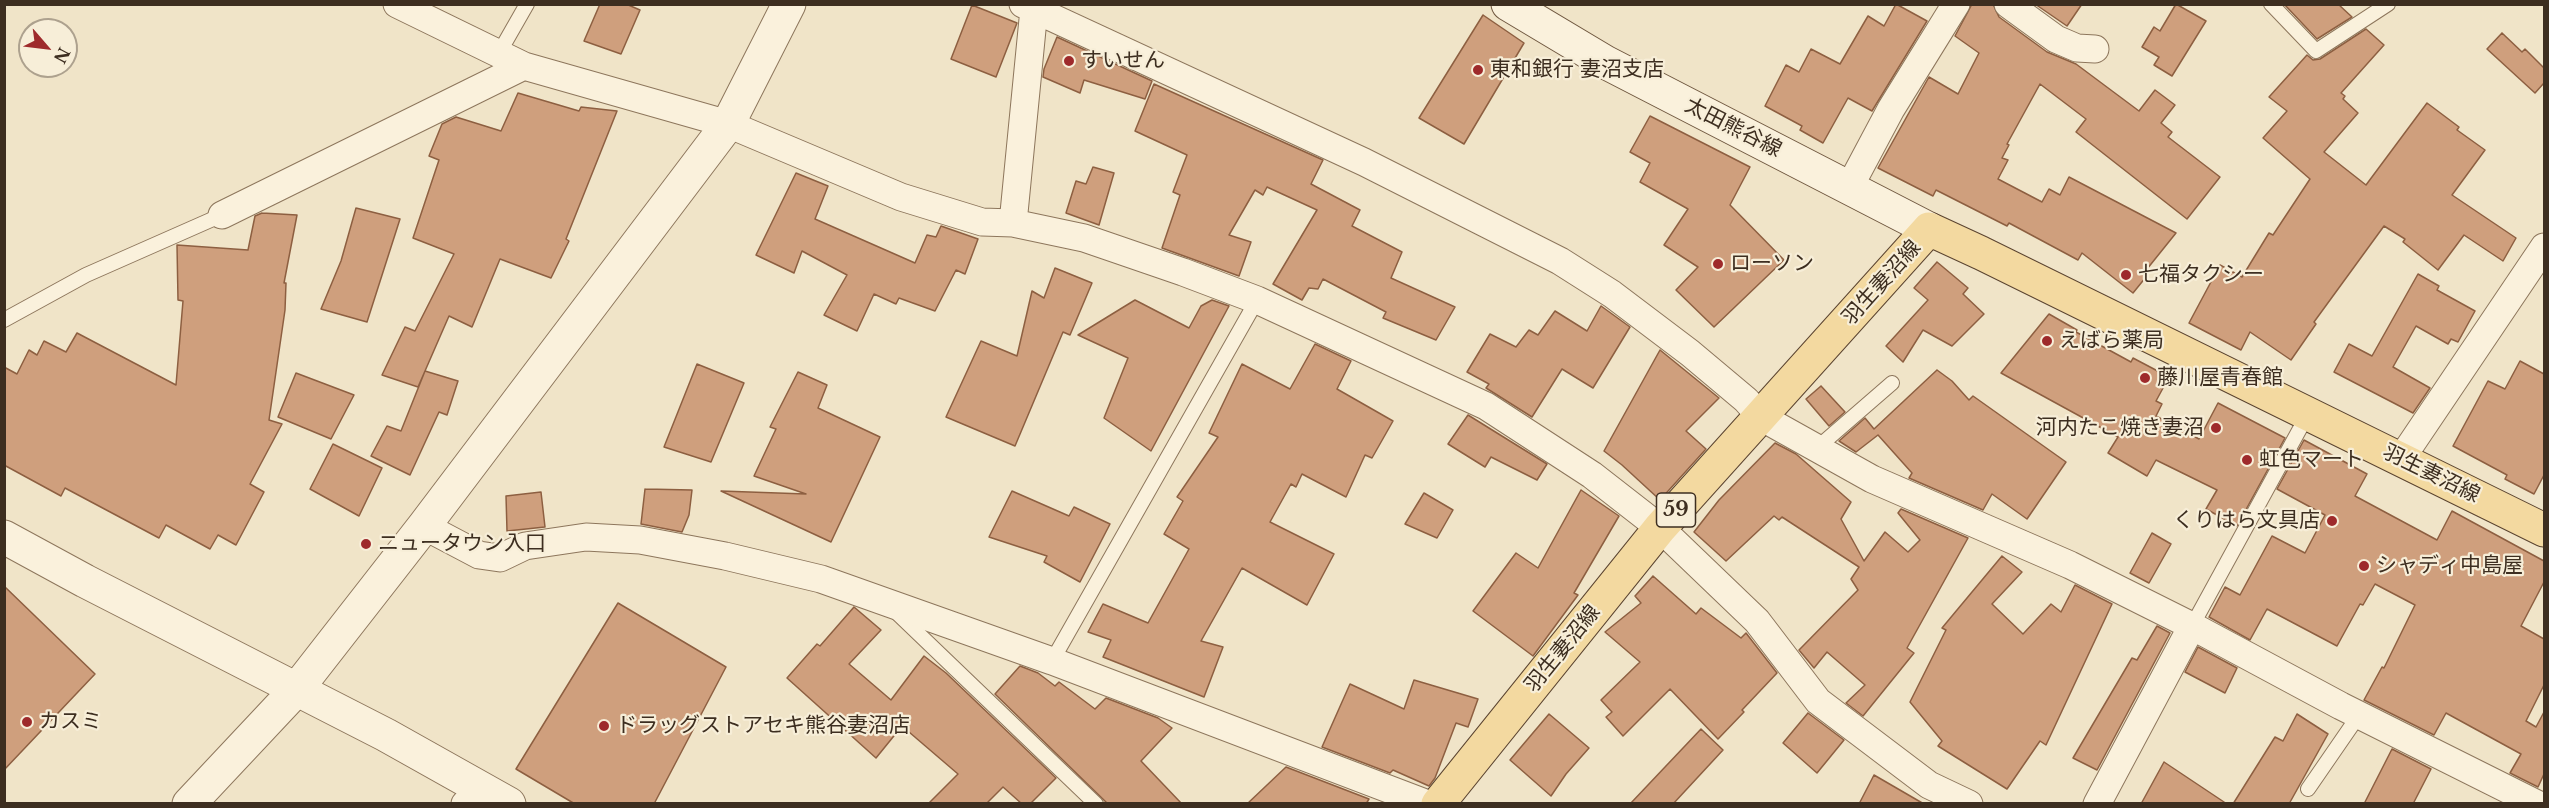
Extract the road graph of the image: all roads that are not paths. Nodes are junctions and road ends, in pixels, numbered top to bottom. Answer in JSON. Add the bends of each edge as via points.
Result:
{"nodes":[{"id":1,"x":397,"y":4,"type":"edge"},
{"id":2,"x":527,"y":4,"type":"edge"},
{"id":3,"x":789,"y":4,"type":"edge"},
{"id":4,"x":1956,"y":4,"type":"edge"},
{"id":5,"x":2008,"y":4,"type":"edge"},
{"id":6,"x":2271,"y":4,"type":"edge"},
{"id":7,"x":2388,"y":4,"type":"edge"},
{"id":8,"x":1512,"y":5,"type":"edge"},
{"id":9,"x":1030,"y":6,"type":"edge"},
{"id":10,"x":2095,"y":49,"type":"dead end"},
{"id":11,"x":499,"y":54,"type":"junction"},
{"id":12,"x":524,"y":66,"type":"junction"},
{"id":13,"x":728,"y":124,"type":"junction"},
{"id":14,"x":1849,"y":188,"type":"junction"},
{"id":15,"x":222,"y":215,"type":"joint"},
{"id":16,"x":1012,"y":223,"type":"junction"},
{"id":17,"x":1929,"y":230,"type":"junction"},
{"id":18,"x":2544,"y":247,"type":"edge"},
{"id":19,"x":1257,"y":300,"type":"junction"},
{"id":20,"x":4,"y":321,"type":"edge"},
{"id":21,"x":1892,"y":383,"type":"dead end"},
{"id":22,"x":2308,"y":414,"type":"junction"},
{"id":23,"x":1761,"y":417,"type":"junction"},
{"id":24,"x":1817,"y":448,"type":"junction"},
{"id":25,"x":2402,"y":459,"type":"junction"},
{"id":26,"x":424,"y":526,"type":"junction"},
{"id":27,"x":1660,"y":528,"type":"junction"},
{"id":28,"x":2544,"y":530,"type":"edge"},
{"id":29,"x":4,"y":537,"type":"edge"},
{"id":30,"x":887,"y":602,"type":"junction"},
{"id":31,"x":2192,"y":626,"type":"junction"},
{"id":32,"x":1052,"y":661,"type":"junction"},
{"id":33,"x":296,"y":690,"type":"junction"},
{"id":34,"x":2359,"y":715,"type":"junction"},
{"id":35,"x":2308,"y":789,"type":"dead end"},
{"id":36,"x":473,"y":796,"type":"edge"},
{"id":37,"x":2544,"y":801,"type":"edge"},
{"id":38,"x":189,"y":804,"type":"edge"},
{"id":39,"x":509,"y":804,"type":"edge"},
{"id":40,"x":1096,"y":804,"type":"edge"},
{"id":41,"x":1428,"y":804,"type":"edge"},
{"id":42,"x":1438,"y":804,"type":"edge"},
{"id":43,"x":1969,"y":804,"type":"edge"},
{"id":44,"x":2097,"y":804,"type":"edge"},
{"id":45,"x":2538,"y":804,"type":"edge"}],
"edges":[{"from":1,"to":11,"type":"street"},
{"from":2,"to":11,"type":"lane"},
{"from":3,"to":13,"type":"street"},
{"from":4,"to":14,"type":"street"},
{"from":5,"to":10,"type":"street","via":[[2056,39],[2077,48]]},
{"from":6,"to":7,"type":"lane","via":[[2316,51]]},
{"from":8,"to":14,"type":"street","name":"太田熊谷線","via":[[1615,67]]},
{"from":9,"to":16,"type":"street"},
{"from":9,"to":23,"type":"street","via":[[1364,162],[1560,261],[1612,294],[1690,353]]},
{"from":11,"to":12,"type":"street"},
{"from":12,"to":13,"type":"street"},
{"from":12,"to":15,"type":"street"},
{"from":13,"to":16,"type":"street","via":[[901,196],[982,222]]},
{"from":13,"to":26,"type":"street"},
{"from":14,"to":17,"type":"street","name":"太田熊谷線"},
{"from":15,"to":20,"type":"lane","via":[[86,275]]},
{"from":16,"to":19,"type":"street","via":[[1084,238]]},
{"from":17,"to":22,"type":"main road","name":"羽生妻沼線"},
{"from":17,"to":23,"type":"main road","name":"羽生妻沼線","number":"59"},
{"from":18,"to":25,"type":"street"},
{"from":19,"to":27,"type":"street","via":[[1486,406],[1592,475]]},
{"from":19,"to":32,"type":"lane"},
{"from":21,"to":24,"type":"lane"},
{"from":22,"to":25,"type":"main road","name":"羽生妻沼線"},
{"from":22,"to":31,"type":"lane"},
{"from":23,"to":24,"type":"street"},
{"from":23,"to":27,"type":"main road","name":"羽生妻沼線","number":"59"},
{"from":24,"to":31,"type":"street","via":[[1872,479],[2070,565]]},
{"from":25,"to":28,"type":"main road","name":"羽生妻沼線"},
{"from":26,"to":30,"type":"street","via":[[479,555],[500,558],[525,546],[586,537],[640,540],[818,578]]},
{"from":26,"to":33,"type":"street"},
{"from":27,"to":42,"type":"main road","name":"羽生妻沼線","number":"59"},
{"from":27,"to":43,"type":"street","via":[[1757,621],[1818,701],[1929,784]]},
{"from":29,"to":33,"type":"street"},
{"from":30,"to":32,"type":"street"},
{"from":30,"to":40,"type":"lane"},
{"from":31,"to":34,"type":"street"},
{"from":31,"to":44,"type":"street"},
{"from":32,"to":41,"type":"street"},
{"from":33,"to":36,"type":"street","via":[[386,735]]},
{"from":33,"to":38,"type":"street"},
{"from":34,"to":35,"type":"lane"},
{"from":34,"to":45,"type":"street"},
{"from":36,"to":39,"type":"street"},
{"from":37,"to":45,"type":"lane"}]}
